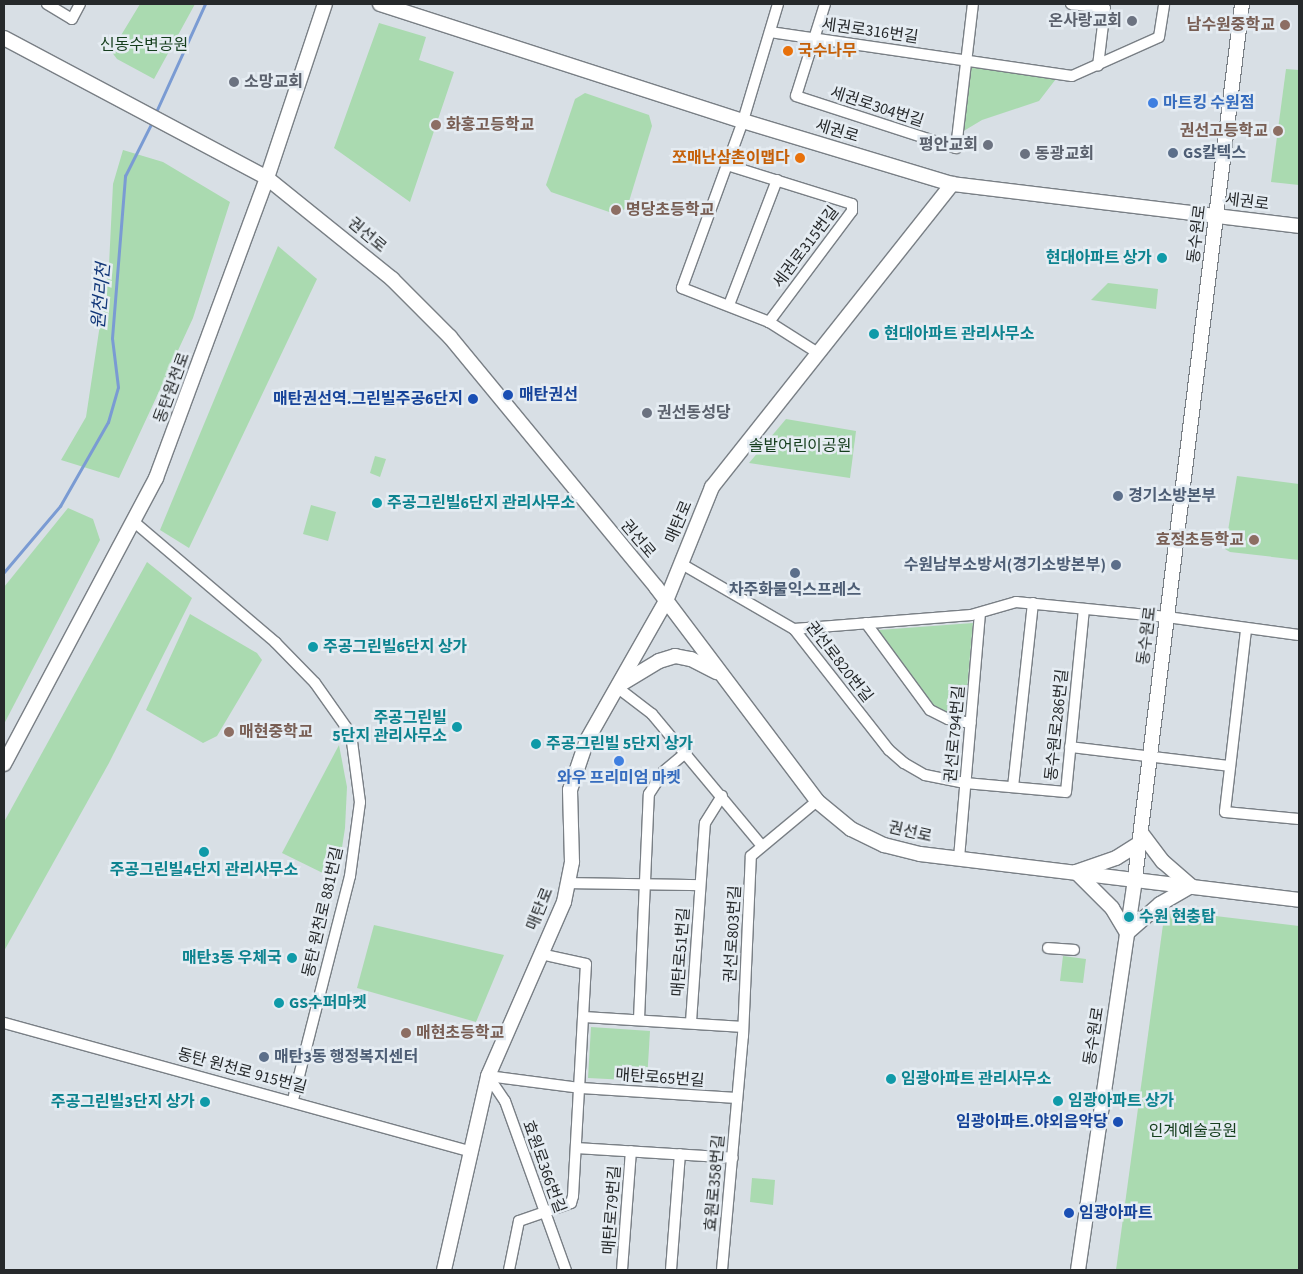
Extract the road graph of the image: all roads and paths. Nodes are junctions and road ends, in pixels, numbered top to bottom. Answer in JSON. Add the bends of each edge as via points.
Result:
{"nodes":[{"id":1,"x":47,"y":4,"type":"edge"},
{"id":2,"x":80,"y":4,"type":"edge"},
{"id":3,"x":325,"y":4,"type":"edge"},
{"id":4,"x":380,"y":4,"type":"edge"},
{"id":5,"x":778,"y":4,"type":"edge"},
{"id":6,"x":825,"y":4,"type":"edge"},
{"id":7,"x":973,"y":4,"type":"edge"},
{"id":8,"x":1071,"y":4,"type":"edge"},
{"id":9,"x":1164,"y":4,"type":"edge"},
{"id":10,"x":1242,"y":4,"type":"edge"},
{"id":11,"x":770,"y":32,"type":"junction"},
{"id":12,"x":4,"y":38,"type":"edge"},
{"id":13,"x":814,"y":38,"type":"junction"},
{"id":14,"x":967,"y":59,"type":"junction"},
{"id":15,"x":1098,"y":66,"type":"junction"},
{"id":16,"x":743,"y":121,"type":"junction"},
{"id":17,"x":727,"y":164,"type":"junction"},
{"id":18,"x":268,"y":178,"type":"junction"},
{"id":19,"x":777,"y":180,"type":"junction"},
{"id":20,"x":952,"y":184,"type":"junction"},
{"id":21,"x":1217,"y":215,"type":"junction"},
{"id":22,"x":1299,"y":226,"type":"edge"},
{"id":23,"x":729,"y":305,"type":"junction"},
{"id":24,"x":768,"y":322,"type":"junction"},
{"id":25,"x":818,"y":353,"type":"junction"},
{"id":26,"x":133,"y":521,"type":"junction"},
{"id":27,"x":680,"y":563,"type":"junction"},
{"id":28,"x":666,"y":601,"type":"junction"},
{"id":29,"x":1033,"y":604,"type":"junction"},
{"id":30,"x":1084,"y":609,"type":"junction"},
{"id":31,"x":980,"y":613,"type":"junction"},
{"id":32,"x":1167,"y":617,"type":"junction"},
{"id":33,"x":866,"y":623,"type":"junction"},
{"id":34,"x":794,"y":629,"type":"junction"},
{"id":35,"x":1246,"y":630,"type":"junction"},
{"id":36,"x":1299,"y":635,"type":"edge"},
{"id":37,"x":721,"y":674,"type":"junction"},
{"id":38,"x":619,"y":686,"type":"junction"},
{"id":39,"x":971,"y":723,"type":"junction"},
{"id":40,"x":1070,"y":747,"type":"junction"},
{"id":41,"x":687,"y":752,"type":"junction"},
{"id":42,"x":1150,"y":756,"type":"junction"},
{"id":43,"x":4,"y":764,"type":"edge"},
{"id":44,"x":1230,"y":766,"type":"junction"},
{"id":45,"x":965,"y":783,"type":"junction"},
{"id":46,"x":1013,"y":787,"type":"junction"},
{"id":47,"x":722,"y":796,"type":"junction"},
{"id":48,"x":817,"y":801,"type":"junction"},
{"id":49,"x":1299,"y":819,"type":"edge"},
{"id":50,"x":1140,"y":838,"type":"junction"},
{"id":51,"x":762,"y":846,"type":"junction"},
{"id":52,"x":959,"y":858,"type":"junction"},
{"id":53,"x":1076,"y":872,"type":"junction"},
{"id":54,"x":1135,"y":878,"type":"junction"},
{"id":55,"x":568,"y":883,"type":"junction"},
{"id":56,"x":646,"y":884,"type":"junction"},
{"id":57,"x":700,"y":885,"type":"junction"},
{"id":58,"x":1190,"y":886,"type":"junction"},
{"id":59,"x":1299,"y":900,"type":"edge"},
{"id":60,"x":1127,"y":933,"type":"junction"},
{"id":61,"x":1048,"y":948,"type":"dead end"},
{"id":62,"x":1074,"y":950,"type":"dead end"},
{"id":63,"x":540,"y":954,"type":"junction"},
{"id":64,"x":585,"y":1017,"type":"junction"},
{"id":65,"x":639,"y":1019,"type":"junction"},
{"id":66,"x":691,"y":1022,"type":"junction"},
{"id":67,"x":4,"y":1023,"type":"edge"},
{"id":68,"x":743,"y":1027,"type":"junction"},
{"id":69,"x":488,"y":1076,"type":"junction"},
{"id":70,"x":581,"y":1088,"type":"junction"},
{"id":71,"x":737,"y":1098,"type":"junction"},
{"id":72,"x":293,"y":1100,"type":"junction"},
{"id":73,"x":576,"y":1148,"type":"junction"},
{"id":74,"x":471,"y":1152,"type":"junction"},
{"id":75,"x":631,"y":1152,"type":"junction"},
{"id":76,"x":680,"y":1154,"type":"junction"},
{"id":77,"x":733,"y":1158,"type":"junction"},
{"id":78,"x":544,"y":1212,"type":"junction"},
{"id":79,"x":444,"y":1270,"type":"edge"},
{"id":80,"x":509,"y":1270,"type":"edge"},
{"id":81,"x":566,"y":1270,"type":"edge"},
{"id":82,"x":622,"y":1270,"type":"edge"},
{"id":83,"x":671,"y":1270,"type":"edge"},
{"id":84,"x":722,"y":1270,"type":"edge"},
{"id":85,"x":1078,"y":1270,"type":"edge"}],
"edges":[{"from":1,"to":2,"type":"street","via":[[72,18]]},
{"from":3,"to":18,"type":"street","name":"동탄원천로"},
{"from":4,"to":16,"type":"street","name":"세권로"},
{"from":5,"to":11,"type":"street"},
{"from":6,"to":13,"type":"street","name":"세권로304번길"},
{"from":7,"to":14,"type":"street","name":"세권로304번길"},
{"from":8,"to":15,"type":"street","via":[[1105,8]]},
{"from":9,"to":15,"type":"street","via":[[1159,37]]},
{"from":10,"to":21,"type":"street","name":"동수원로"},
{"from":11,"to":13,"type":"street","name":"세권로316번길"},
{"from":11,"to":16,"type":"street"},
{"from":12,"to":18,"type":"street","name":"권선로"},
{"from":13,"to":14,"type":"street","name":"세권로316번길"},
{"from":13,"to":14,"type":"street","name":"세권로304번길","via":[[796,96],[956,148]]},
{"from":14,"to":15,"type":"street","via":[[1072,76]]},
{"from":16,"to":17,"type":"street"},
{"from":16,"to":20,"type":"street","name":"세권로"},
{"from":17,"to":19,"type":"street","name":"세권로315번길"},
{"from":17,"to":23,"type":"street","via":[[682,288]]},
{"from":18,"to":26,"type":"street","name":"동탄원천로","via":[[170,445]]},
{"from":18,"to":28,"type":"street","name":"권선로","via":[[362,252],[428,314]]},
{"from":19,"to":23,"type":"street"},
{"from":19,"to":24,"type":"street","name":"세권로315번길","via":[[852,204],[852,212]]},
{"from":20,"to":21,"type":"street","name":"세권로"},
{"from":20,"to":25,"type":"street","name":"매탄로"},
{"from":21,"to":22,"type":"street","name":"세권로"},
{"from":21,"to":32,"type":"street","name":"동수원로"},
{"from":23,"to":24,"type":"street"},
{"from":24,"to":25,"type":"street"},
{"from":25,"to":27,"type":"street","name":"매탄로","via":[[712,487]]},
{"from":26,"to":43,"type":"street","name":"동탄원천로"},
{"from":26,"to":72,"type":"street","name":"동탄 원천로 881번길","via":[[275,642],[315,683],[351,734],[360,802],[350,876]]},
{"from":27,"to":28,"type":"street","name":"매탄로"},
{"from":27,"to":34,"type":"street","name":"권선로820번길"},
{"from":28,"to":37,"type":"street","name":"권선로"},
{"from":28,"to":38,"type":"street","name":"매탄로"},
{"from":29,"to":30,"type":"street"},
{"from":29,"to":31,"type":"street","via":[[1016,602]]},
{"from":29,"to":46,"type":"street"},
{"from":30,"to":32,"type":"street"},
{"from":30,"to":40,"type":"street","name":"동수원로286번길"},
{"from":31,"to":33,"type":"street"},
{"from":31,"to":39,"type":"street","name":"권선로794번길"},
{"from":32,"to":35,"type":"street"},
{"from":32,"to":42,"type":"street","name":"동수원로"},
{"from":33,"to":34,"type":"street"},
{"from":33,"to":39,"type":"street","via":[[930,710],[948,719]]},
{"from":34,"to":45,"type":"street","name":"권선로820번길","via":[[888,750],[925,775]]},
{"from":35,"to":36,"type":"street"},
{"from":35,"to":44,"type":"street"},
{"from":37,"to":38,"type":"street","via":[[691,659],[675,656],[659,661]]},
{"from":37,"to":48,"type":"street","name":"권선로"},
{"from":38,"to":41,"type":"street","via":[[652,714]]},
{"from":38,"to":55,"type":"street","name":"매탄로","via":[[587,740],[570,790],[572,862]]},
{"from":39,"to":45,"type":"street","name":"권선로794번길"},
{"from":40,"to":42,"type":"street"},
{"from":40,"to":46,"type":"street","name":"동수원로286번길","via":[[1066,792]]},
{"from":41,"to":47,"type":"street"},
{"from":41,"to":56,"type":"street","via":[[664,771],[649,794]]},
{"from":42,"to":44,"type":"street"},
{"from":42,"to":50,"type":"street","name":"동수원로"},
{"from":44,"to":49,"type":"street","via":[[1225,812]]},
{"from":45,"to":46,"type":"street","name":"동수원로286번길"},
{"from":45,"to":52,"type":"street","name":"권선로794번길"},
{"from":47,"to":51,"type":"street"},
{"from":47,"to":57,"type":"street","name":"매탄로51번길","via":[[705,823]]},
{"from":48,"to":51,"type":"street","name":"권선로803번길"},
{"from":48,"to":52,"type":"street","name":"권선로","via":[[852,830],[876,842],[920,854]]},
{"from":50,"to":53,"type":"street","via":[[1116,858]]},
{"from":50,"to":54,"type":"street","name":"동수원로"},
{"from":50,"to":58,"type":"street"},
{"from":51,"to":68,"type":"street","name":"권선로803번길","via":[[751,856]]},
{"from":52,"to":53,"type":"street","name":"권선로"},
{"from":53,"to":54,"type":"street","name":"권선로"},
{"from":53,"to":60,"type":"street","via":[[1112,908]]},
{"from":54,"to":58,"type":"street","name":"권선로"},
{"from":54,"to":60,"type":"street","name":"동수원로"},
{"from":55,"to":56,"type":"street","name":"매탄로51번길"},
{"from":55,"to":63,"type":"street","name":"매탄로","via":[[564,902]]},
{"from":56,"to":57,"type":"street","name":"매탄로51번길"},
{"from":56,"to":65,"type":"street"},
{"from":57,"to":66,"type":"street","name":"매탄로51번길"},
{"from":58,"to":59,"type":"street","name":"권선로"},
{"from":58,"to":60,"type":"street","via":[[1160,904]]},
{"from":60,"to":85,"type":"street","name":"동수원로"},
{"from":61,"to":62,"type":"street"},
{"from":63,"to":64,"type":"street","name":"매탄로","via":[[586,964]]},
{"from":63,"to":69,"type":"street","name":"매탄로"},
{"from":64,"to":65,"type":"street"},
{"from":64,"to":70,"type":"street"},
{"from":65,"to":66,"type":"street"},
{"from":66,"to":68,"type":"street"},
{"from":67,"to":72,"type":"street","name":"동탄 원천로 915번길"},
{"from":68,"to":71,"type":"street","name":"권선로803번길"},
{"from":69,"to":70,"type":"street","name":"매탄로65번길"},
{"from":69,"to":74,"type":"street","name":"매탄로"},
{"from":69,"to":78,"type":"street","name":"효원로366번길","via":[[504,1101]]},
{"from":70,"to":71,"type":"street","name":"매탄로65번길"},
{"from":70,"to":73,"type":"street"},
{"from":71,"to":77,"type":"street","name":"효원로358번길"},
{"from":72,"to":74,"type":"street","name":"동탄 원천로 915번길"},
{"from":73,"to":75,"type":"street"},
{"from":73,"to":78,"type":"street","via":[[571,1203]]},
{"from":74,"to":79,"type":"street","name":"매탄로"},
{"from":75,"to":76,"type":"street"},
{"from":75,"to":82,"type":"street","name":"매탄로79번길"},
{"from":76,"to":77,"type":"street"},
{"from":76,"to":83,"type":"street"},
{"from":77,"to":84,"type":"street","name":"효원로358번길"},
{"from":78,"to":80,"type":"street","via":[[519,1221]]},
{"from":78,"to":81,"type":"street","name":"효원로366번길"}]}
